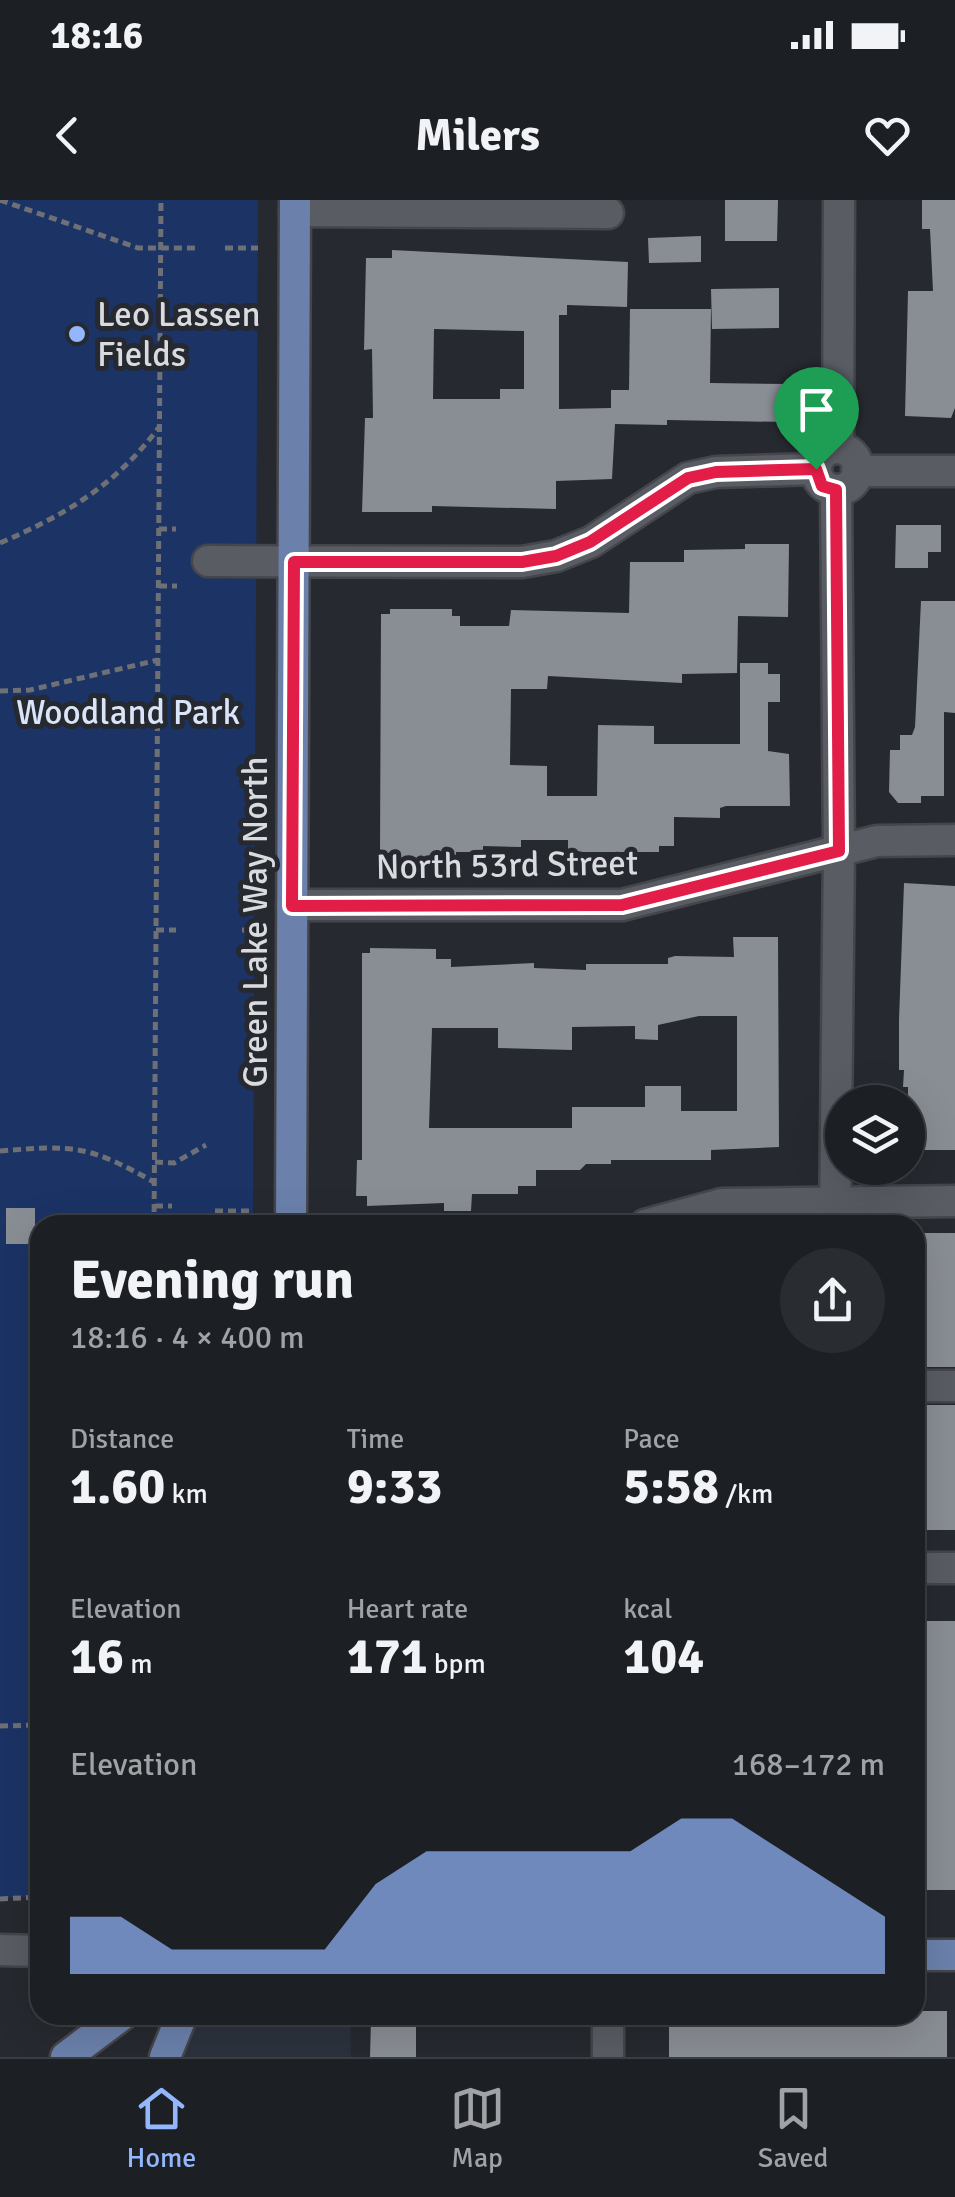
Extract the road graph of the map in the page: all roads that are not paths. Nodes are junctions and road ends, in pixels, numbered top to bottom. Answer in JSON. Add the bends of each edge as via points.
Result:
{"nodes":[{"id":1,"x":839,"y":200,"type":"edge"},
{"id":2,"x":295,"y":206,"type":"edge"},
{"id":3,"x":608,"y":213,"type":"dead end"},
{"id":4,"x":837,"y":470,"type":"junction"},
{"id":5,"x":955,"y":471,"type":"edge"},
{"id":6,"x":208,"y":560,"type":"dead end"},
{"id":7,"x":294,"y":562,"type":"junction"},
{"id":8,"x":955,"y":840,"type":"edge"},
{"id":9,"x":839,"y":851,"type":"junction"},
{"id":10,"x":292,"y":906,"type":"junction"},
{"id":11,"x":955,"y":1201,"type":"edge"},
{"id":12,"x":835,"y":1213,"type":"edge"},
{"id":13,"x":290,"y":1215,"type":"edge"},
{"id":14,"x":673,"y":1215,"type":"edge"},
{"id":15,"x":925,"y":1386,"type":"edge"},
{"id":16,"x":955,"y":1386,"type":"edge"},
{"id":17,"x":925,"y":1568,"type":"edge"},
{"id":18,"x":955,"y":1568,"type":"edge"},
{"id":19,"x":0,"y":1950,"type":"edge"},
{"id":20,"x":30,"y":1951,"type":"edge"},
{"id":21,"x":925,"y":1955,"type":"edge"},
{"id":22,"x":955,"y":1955,"type":"edge"},
{"id":23,"x":109,"y":2025,"type":"edge"},
{"id":24,"x":178,"y":2025,"type":"edge"},
{"id":25,"x":608,"y":2025,"type":"edge"},
{"id":26,"x":66,"y":2057,"type":"edge"},
{"id":27,"x":165,"y":2057,"type":"edge"},
{"id":28,"x":608,"y":2057,"type":"edge"}],
"edges":[{"from":1,"to":4,"type":"street"},
{"from":2,"to":3,"type":"street"},
{"from":2,"to":7,"type":"main road","name":"Green Lake Way North"},
{"from":4,"to":5,"type":"street"},
{"from":4,"to":7,"type":"street","via":[[688,478],[590,542],[539,559]]},
{"from":4,"to":9,"type":"street"},
{"from":6,"to":7,"type":"street"},
{"from":7,"to":10,"type":"main road","name":"Green Lake Way North"},
{"from":8,"to":9,"type":"street","name":"North 53rd Street","via":[[877,841]]},
{"from":9,"to":10,"type":"street","name":"North 53rd Street","via":[[622,905]]},
{"from":9,"to":12,"type":"street"},
{"from":10,"to":13,"type":"main road","name":"Green Lake Way North"},
{"from":11,"to":12,"type":"street"},
{"from":12,"to":14,"type":"street","via":[[722,1204]]},
{"from":15,"to":16,"type":"street"},
{"from":17,"to":18,"type":"street"},
{"from":19,"to":20,"type":"street"},
{"from":21,"to":22,"type":"main road"},
{"from":23,"to":26,"type":"main road"},
{"from":24,"to":27,"type":"main road"},
{"from":25,"to":28,"type":"street"}]}
